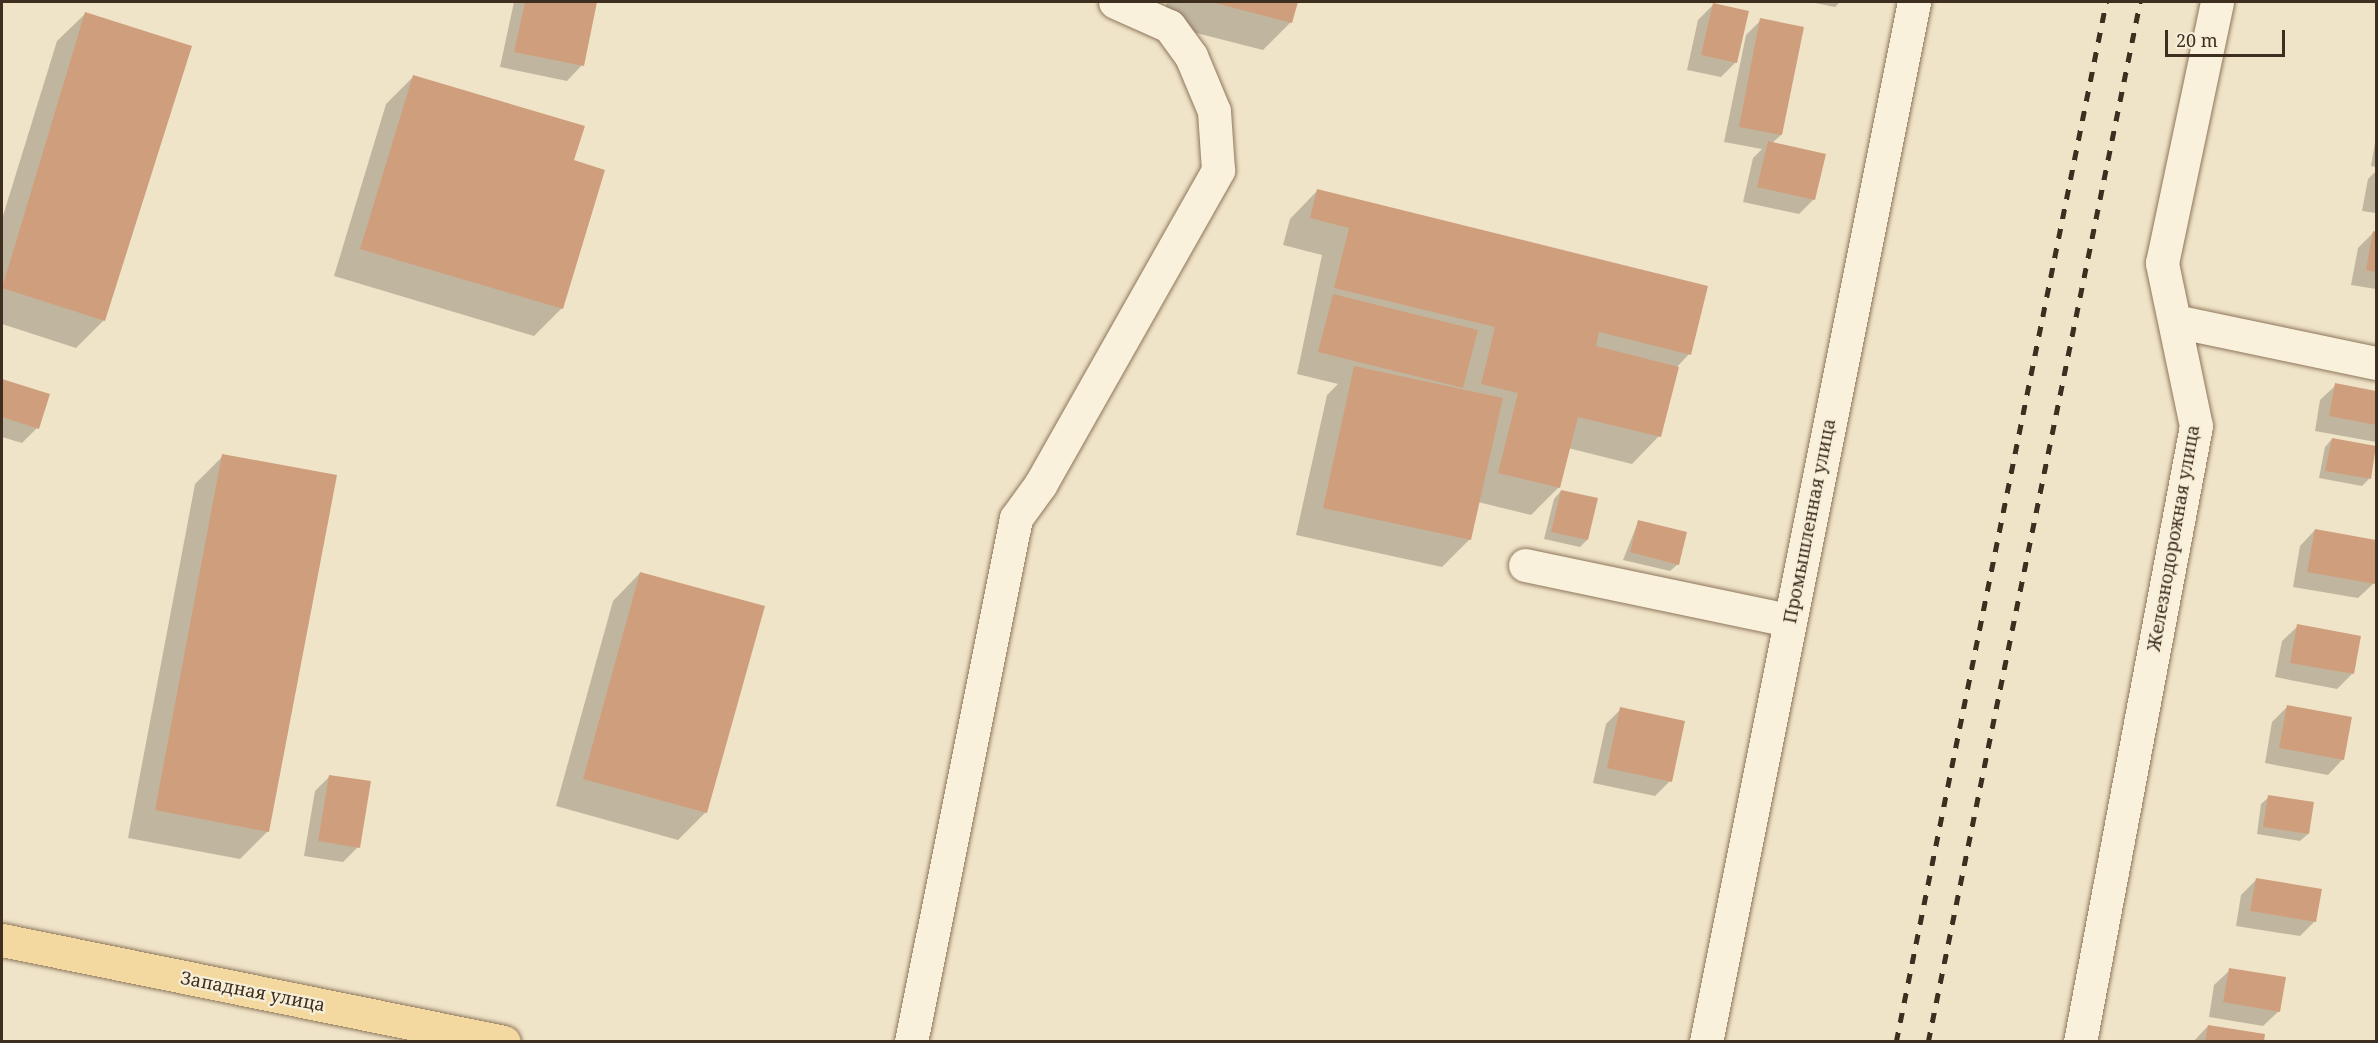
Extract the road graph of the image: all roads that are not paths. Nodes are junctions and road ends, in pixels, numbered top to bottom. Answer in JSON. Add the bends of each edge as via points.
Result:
{"nodes":[{"id":1,"x":1114,"y":2,"type":"edge"},
{"id":2,"x":1914,"y":2,"type":"edge"},
{"id":3,"x":2217,"y":2,"type":"edge"},
{"id":4,"x":2175,"y":321,"type":"junction"},
{"id":5,"x":2376,"y":363,"type":"edge"},
{"id":6,"x":1525,"y":565,"type":"dead end"},
{"id":7,"x":1789,"y":620,"type":"junction"},
{"id":8,"x":2,"y":940,"type":"edge"},
{"id":9,"x":504,"y":1041,"type":"edge"},
{"id":10,"x":911,"y":1041,"type":"edge"},
{"id":11,"x":1706,"y":1041,"type":"edge"},
{"id":12,"x":2080,"y":1041,"type":"edge"}],
"edges":[{"from":1,"to":10,"type":"street","via":[[1169,26],[1191,56],[1214,111],[1218,170],[1040,485],[1016,518]]},
{"from":2,"to":7,"type":"street","name":"Промышленная улица"},
{"from":3,"to":4,"type":"street","name":"Железнодорожная улица","via":[[2162,263]]},
{"from":4,"to":5,"type":"street"},
{"from":4,"to":12,"type":"street","name":"Железнодорожная улица","via":[[2196,426]]},
{"from":6,"to":7,"type":"street"},
{"from":7,"to":11,"type":"street","name":"Промышленная улица"},
{"from":8,"to":9,"type":"main road","name":"Западная улица"}]}
